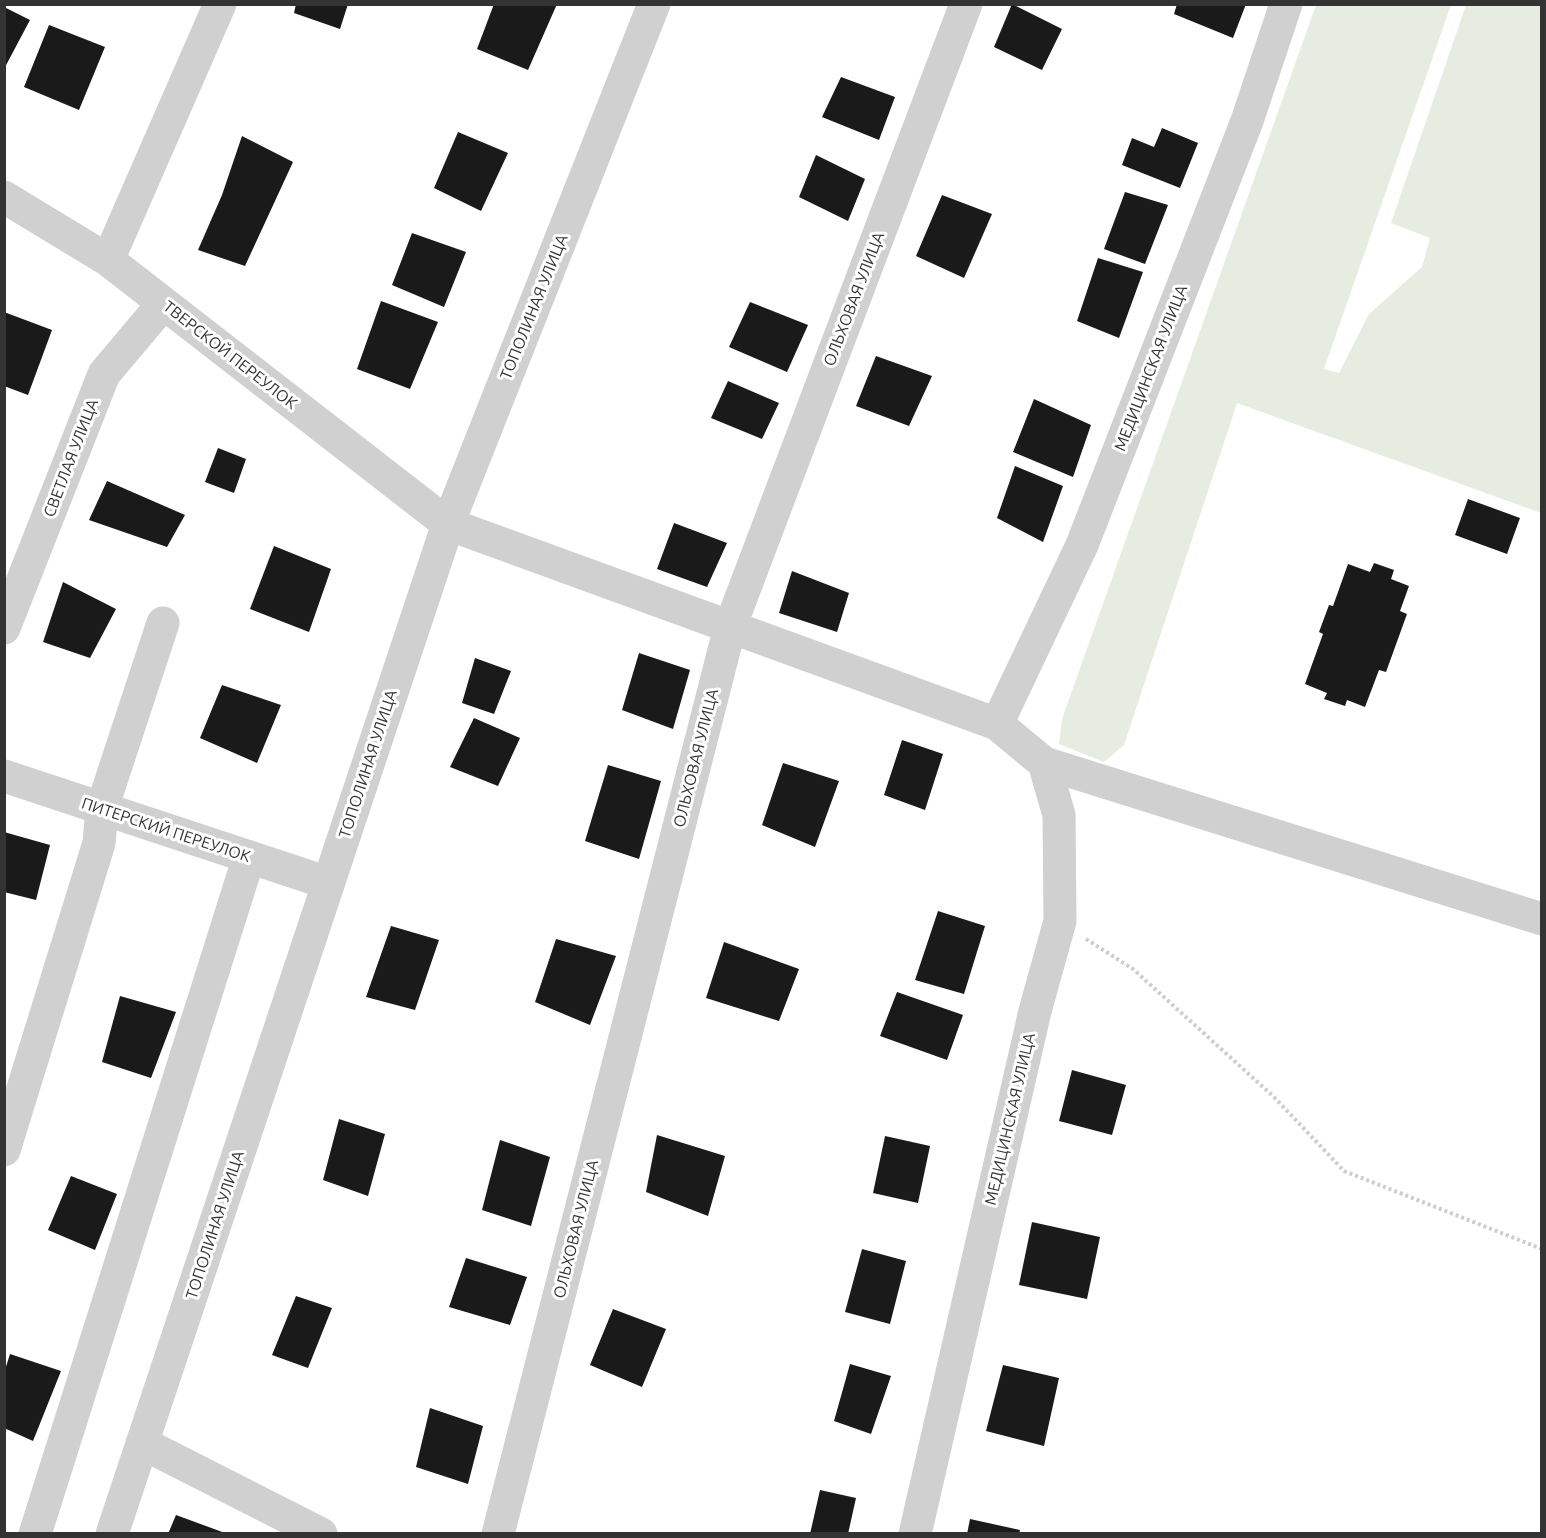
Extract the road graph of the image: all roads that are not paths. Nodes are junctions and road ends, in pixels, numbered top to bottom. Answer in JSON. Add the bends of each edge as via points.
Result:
{"nodes":[{"id":1,"x":220,"y":4,"type":"edge"},
{"id":2,"x":654,"y":4,"type":"edge"},
{"id":3,"x":966,"y":4,"type":"edge"},
{"id":4,"x":1287,"y":4,"type":"edge"},
{"id":5,"x":4,"y":197,"type":"edge"},
{"id":6,"x":108,"y":260,"type":"junction"},
{"id":7,"x":163,"y":303,"type":"junction"},
{"id":8,"x":448,"y":524,"type":"junction"},
{"id":9,"x":163,"y":623,"type":"dead end"},
{"id":10,"x":730,"y":627,"type":"junction"},
{"id":11,"x":4,"y":628,"type":"edge"},
{"id":12,"x":997,"y":724,"type":"junction"},
{"id":13,"x":1044,"y":763,"type":"junction"},
{"id":14,"x":4,"y":776,"type":"edge"},
{"id":15,"x":102,"y":808,"type":"junction"},
{"id":16,"x":249,"y":856,"type":"junction"},
{"id":17,"x":328,"y":883,"type":"junction"},
{"id":18,"x":1542,"y":919,"type":"edge"},
{"id":19,"x":4,"y":1150,"type":"edge"},
{"id":20,"x":142,"y":1443,"type":"junction"},
{"id":21,"x":283,"y":1525,"type":"edge"},
{"id":22,"x":35,"y":1533,"type":"edge"},
{"id":23,"x":112,"y":1533,"type":"edge"},
{"id":24,"x":321,"y":1533,"type":"edge"},
{"id":25,"x":498,"y":1533,"type":"edge"},
{"id":26,"x":915,"y":1533,"type":"edge"}],
"edges":[{"from":1,"to":6,"type":"street"},
{"from":2,"to":8,"type":"street","name":"ТОПОЛИНАЯ УЛИЦА"},
{"from":3,"to":10,"type":"street","name":"ОЛЬХОВАЯ УЛИЦА"},
{"from":4,"to":12,"type":"street","name":"МЕДИЦИНСКАЯ УЛИЦА","via":[[1247,121],[1082,545]]},
{"from":5,"to":6,"type":"street","name":"ТВЕРСКОЙ ПЕРЕУЛОК"},
{"from":6,"to":7,"type":"street","name":"ТВЕРСКОЙ ПЕРЕУЛОК"},
{"from":7,"to":8,"type":"street","name":"ТВЕРСКОЙ ПЕРЕУЛОК"},
{"from":7,"to":11,"type":"street","name":"СВЕТЛАЯ УЛИЦА","via":[[104,374]]},
{"from":8,"to":10,"type":"street","name":"ТВЕРСКОЙ ПЕРЕУЛОК"},
{"from":8,"to":17,"type":"street","name":"ТОПОЛИНАЯ УЛИЦА"},
{"from":9,"to":15,"type":"street"},
{"from":10,"to":12,"type":"street"},
{"from":10,"to":25,"type":"street","name":"ОЛЬХОВАЯ УЛИЦА"},
{"from":12,"to":13,"type":"street"},
{"from":13,"to":18,"type":"street"},
{"from":13,"to":26,"type":"street","name":"МЕДИЦИНСКАЯ УЛИЦА","via":[[1059,815],[1060,921],[1035,1011]]},
{"from":14,"to":15,"type":"street","name":"ПИТЕРСКИЙ ПЕРЕУЛОК"},
{"from":15,"to":16,"type":"street","name":"ПИТЕРСКИЙ ПЕРЕУЛОК"},
{"from":15,"to":19,"type":"street","via":[[99,843]]},
{"from":16,"to":17,"type":"street","name":"ПИТЕРСКИЙ ПЕРЕУЛОК"},
{"from":16,"to":22,"type":"street"},
{"from":17,"to":20,"type":"street","name":"ТОПОЛИНАЯ УЛИЦА"},
{"from":20,"to":21,"type":"street"},
{"from":20,"to":23,"type":"street","name":"ТОПОЛИНАЯ УЛИЦА"},
{"from":21,"to":24,"type":"street"}]}
